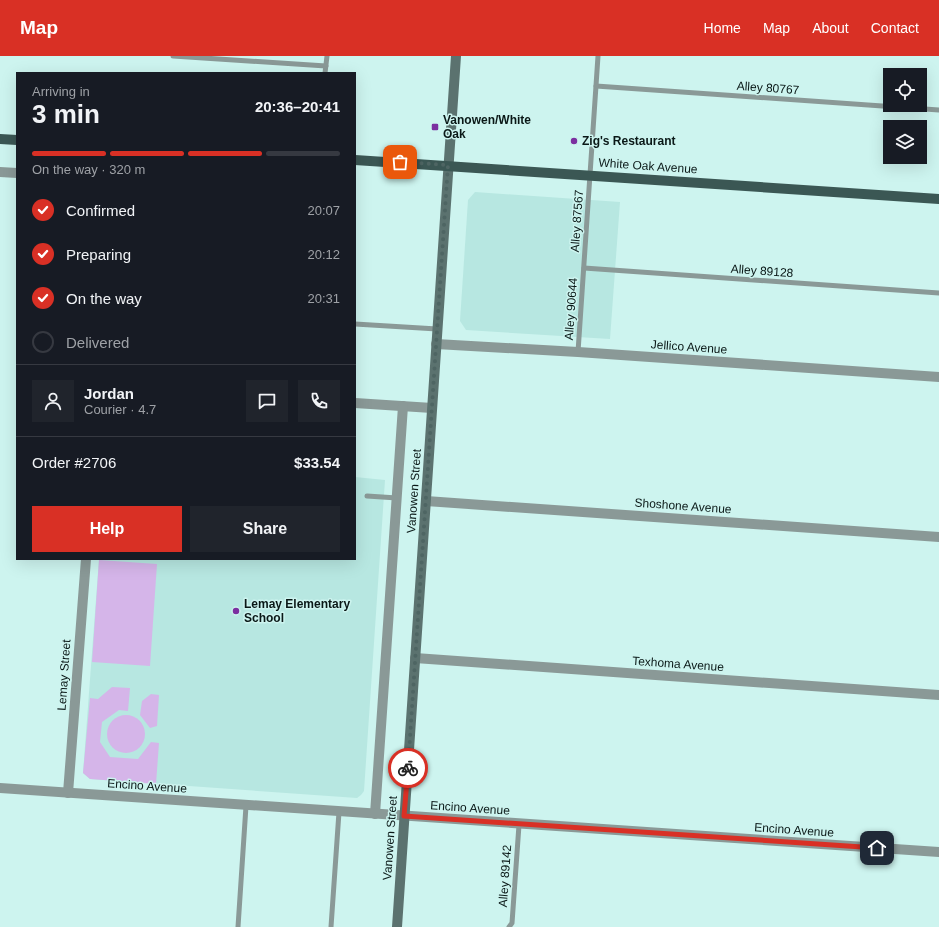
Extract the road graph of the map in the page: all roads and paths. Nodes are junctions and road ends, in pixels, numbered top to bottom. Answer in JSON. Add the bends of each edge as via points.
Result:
{"nodes":[{"id":1,"x":173,"y":56,"type":"edge"},
{"id":2,"x":326,"y":56,"type":"edge"},
{"id":3,"x":456,"y":56,"type":"edge"},
{"id":4,"x":598,"y":56,"type":"edge"},
{"id":5,"x":326,"y":66,"type":"junction"},
{"id":6,"x":325,"y":72,"type":"edge"},
{"id":7,"x":596,"y":86,"type":"junction"},
{"id":8,"x":939,"y":110,"type":"edge"},
{"id":9,"x":0,"y":139,"type":"edge"},
{"id":10,"x":16,"y":140,"type":"edge"},
{"id":11,"x":356,"y":160,"type":"edge"},
{"id":12,"x":448,"y":165,"type":"junction"},
{"id":13,"x":0,"y":172,"type":"edge"},
{"id":14,"x":16,"y":173,"type":"edge"},
{"id":15,"x":590,"y":175,"type":"junction"},
{"id":16,"x":939,"y":199,"type":"edge"},
{"id":17,"x":584,"y":268,"type":"junction"},
{"id":18,"x":939,"y":293,"type":"edge"},
{"id":19,"x":356,"y":324,"type":"edge"},
{"id":20,"x":437,"y":329,"type":"junction"},
{"id":21,"x":436,"y":344,"type":"junction"},
{"id":22,"x":578,"y":352,"type":"junction"},
{"id":23,"x":939,"y":377,"type":"edge"},
{"id":24,"x":356,"y":403,"type":"edge"},
{"id":25,"x":403,"y":406,"type":"junction"},
{"id":26,"x":432,"y":408,"type":"junction"},
{"id":27,"x":367,"y":496,"type":"dead end"},
{"id":28,"x":397,"y":498,"type":"junction"},
{"id":29,"x":426,"y":501,"type":"junction"},
{"id":30,"x":939,"y":537,"type":"edge"},
{"id":31,"x":86,"y":560,"type":"edge"},
{"id":32,"x":415,"y":658,"type":"junction"},
{"id":33,"x":939,"y":695,"type":"edge"},
{"id":34,"x":0,"y":788,"type":"edge"},
{"id":35,"x":68,"y":793,"type":"junction"},
{"id":36,"x":246,"y":806,"type":"junction"},
{"id":37,"x":339,"y":812,"type":"junction"},
{"id":38,"x":375,"y":814,"type":"junction"},
{"id":39,"x":404,"y":816,"type":"junction"},
{"id":40,"x":519,"y":825,"type":"junction"},
{"id":41,"x":939,"y":852,"type":"edge"},
{"id":42,"x":238,"y":927,"type":"edge"},
{"id":43,"x":331,"y":927,"type":"edge"},
{"id":44,"x":397,"y":927,"type":"edge"},
{"id":45,"x":509,"y":927,"type":"edge"}],
"edges":[{"from":1,"to":5,"type":"lane"},
{"from":2,"to":5,"type":"lane"},
{"from":3,"to":12,"type":"main road","name":"Vanowen Street"},
{"from":4,"to":7,"type":"lane","name":"Alley 87567"},
{"from":5,"to":6,"type":"lane"},
{"from":7,"to":8,"type":"lane","name":"Alley 80767"},
{"from":7,"to":15,"type":"lane","name":"Alley 87567"},
{"from":9,"to":10,"type":"main road"},
{"from":11,"to":12,"type":"main road","name":"White Oak Avenue"},
{"from":12,"to":15,"type":"main road","name":"White Oak Avenue"},
{"from":12,"to":20,"type":"main road","name":"Vanowen Street"},
{"from":13,"to":14,"type":"street"},
{"from":15,"to":16,"type":"main road","name":"White Oak Avenue"},
{"from":15,"to":17,"type":"lane","name":"Alley 87567"},
{"from":17,"to":18,"type":"lane","name":"Alley 89128"},
{"from":17,"to":22,"type":"lane","name":"Alley 90644"},
{"from":19,"to":20,"type":"lane"},
{"from":20,"to":21,"type":"main road","name":"Vanowen Street"},
{"from":21,"to":22,"type":"street","name":"Jellico Avenue"},
{"from":21,"to":26,"type":"main road","name":"Vanowen Street"},
{"from":22,"to":23,"type":"street","name":"Jellico Avenue"},
{"from":24,"to":25,"type":"street"},
{"from":25,"to":26,"type":"street"},
{"from":25,"to":28,"type":"street","name":"Vanowen Street"},
{"from":26,"to":29,"type":"main road","name":"Vanowen Street"},
{"from":27,"to":28,"type":"lane"},
{"from":28,"to":38,"type":"street","name":"Vanowen Street"},
{"from":29,"to":30,"type":"street","name":"Shoshone Avenue"},
{"from":29,"to":32,"type":"main road","name":"Vanowen Street"},
{"from":31,"to":35,"type":"street","name":"Lemay Street"},
{"from":32,"to":33,"type":"street","name":"Texhoma Avenue"},
{"from":32,"to":39,"type":"main road","name":"Vanowen Street"},
{"from":34,"to":35,"type":"street","name":"Encino Avenue"},
{"from":35,"to":36,"type":"street","name":"Encino Avenue"},
{"from":36,"to":37,"type":"street","name":"Encino Avenue"},
{"from":36,"to":42,"type":"lane"},
{"from":37,"to":38,"type":"street","name":"Encino Avenue"},
{"from":37,"to":43,"type":"lane"},
{"from":38,"to":39,"type":"street","name":"Encino Avenue"},
{"from":39,"to":40,"type":"street","name":"Encino Avenue"},
{"from":39,"to":44,"type":"main road","name":"Vanowen Street"},
{"from":40,"to":41,"type":"street","name":"Encino Avenue"},
{"from":40,"to":45,"type":"lane","name":"Alley 89142","via":[[512,922]]}]}
